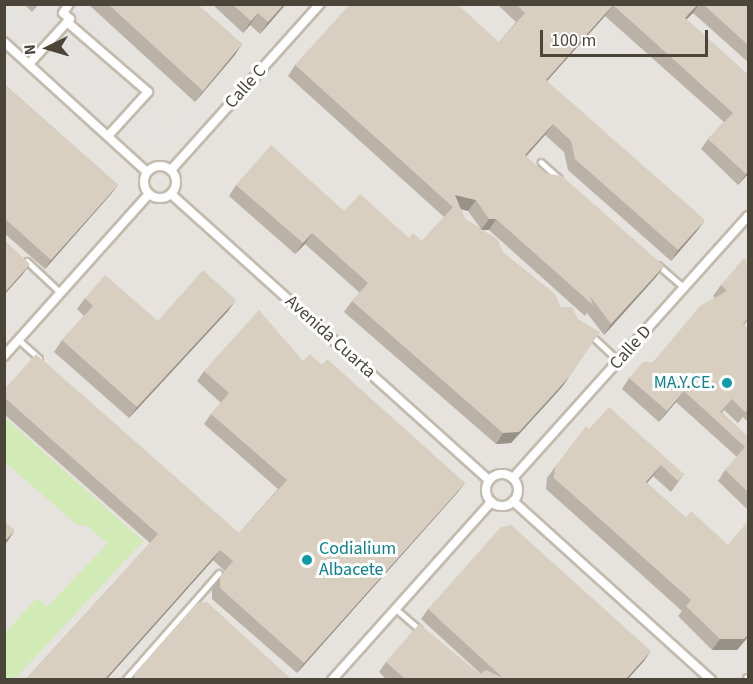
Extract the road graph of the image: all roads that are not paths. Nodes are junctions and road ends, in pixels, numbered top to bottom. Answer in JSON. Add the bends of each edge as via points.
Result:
{"nodes":[{"id":1,"x":69,"y":4,"type":"edge"},
{"id":2,"x":320,"y":4,"type":"edge"},
{"id":3,"x":67,"y":22,"type":"junction"},
{"id":4,"x":4,"y":42,"type":"edge"},
{"id":5,"x":29,"y":64,"type":"junction"},
{"id":6,"x":108,"y":136,"type":"junction"},
{"id":7,"x":541,"y":162,"type":"dead end"},
{"id":8,"x":171,"y":170,"type":"junction"},
{"id":9,"x":147,"y":172,"type":"junction"},
{"id":10,"x":568,"y":185,"type":"edge"},
{"id":11,"x":171,"y":194,"type":"junction"},
{"id":12,"x":148,"y":195,"type":"junction"},
{"id":13,"x":748,"y":216,"type":"edge"},
{"id":14,"x":20,"y":255,"type":"edge"},
{"id":15,"x":649,"y":256,"type":"edge"},
{"id":16,"x":684,"y":288,"type":"junction"},
{"id":17,"x":60,"y":292,"type":"junction"},
{"id":18,"x":580,"y":325,"type":"edge"},
{"id":19,"x":19,"y":340,"type":"junction"},
{"id":20,"x":4,"y":356,"type":"edge"},
{"id":21,"x":619,"y":361,"type":"junction"},
{"id":22,"x":45,"y":363,"type":"edge"},
{"id":23,"x":513,"y":478,"type":"junction"},
{"id":24,"x":489,"y":480,"type":"junction"},
{"id":25,"x":513,"y":501,"type":"junction"},
{"id":26,"x":491,"y":502,"type":"junction"},
{"id":27,"x":219,"y":573,"type":"dead end"},
{"id":28,"x":197,"y":598,"type":"junction"},
{"id":29,"x":205,"y":606,"type":"edge"},
{"id":30,"x":396,"y":609,"type":"junction"},
{"id":31,"x":423,"y":632,"type":"edge"},
{"id":32,"x":125,"y":680,"type":"edge"},
{"id":33,"x":332,"y":680,"type":"edge"},
{"id":34,"x":711,"y":680,"type":"edge"}],
"edges":[{"from":1,"to":3,"type":"street","via":[[63,13]]},
{"from":2,"to":8,"type":"street","name":"Calle C"},
{"from":3,"to":5,"type":"street"},
{"from":3,"to":6,"type":"street","via":[[148,92]]},
{"from":4,"to":5,"type":"street"},
{"from":5,"to":6,"type":"street"},
{"from":6,"to":9,"type":"street"},
{"from":7,"to":10,"type":"lane"},
{"from":8,"to":9,"type":"street","via":[[161,166]]},
{"from":8,"to":11,"type":"street","via":[[176,184]]},
{"from":9,"to":12,"type":"street","via":[[143,185]]},
{"from":11,"to":12,"type":"street","via":[[157,199]]},
{"from":11,"to":24,"type":"street","name":"Avenida Cuarta"},
{"from":12,"to":17,"type":"street"},
{"from":13,"to":16,"type":"street","name":"Calle D"},
{"from":14,"to":17,"type":"lane"},
{"from":15,"to":16,"type":"lane"},
{"from":16,"to":21,"type":"street","name":"Calle D"},
{"from":17,"to":19,"type":"street"},
{"from":18,"to":21,"type":"lane"},
{"from":19,"to":20,"type":"street"},
{"from":19,"to":22,"type":"lane"},
{"from":21,"to":23,"type":"street","name":"Calle D"},
{"from":23,"to":24,"type":"street","via":[[503,474]]},
{"from":23,"to":25,"type":"street","via":[[518,489]]},
{"from":24,"to":26,"type":"street","via":[[486,492]]},
{"from":25,"to":26,"type":"street","via":[[504,506]]},
{"from":25,"to":34,"type":"street"},
{"from":26,"to":30,"type":"street"},
{"from":27,"to":28,"type":"lane"},
{"from":28,"to":29,"type":"lane"},
{"from":28,"to":32,"type":"lane"},
{"from":30,"to":31,"type":"lane"},
{"from":30,"to":33,"type":"street"}]}
